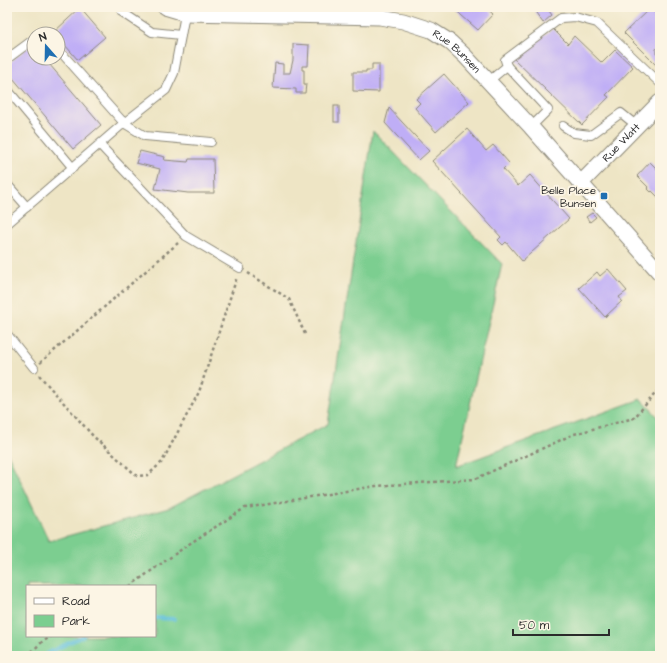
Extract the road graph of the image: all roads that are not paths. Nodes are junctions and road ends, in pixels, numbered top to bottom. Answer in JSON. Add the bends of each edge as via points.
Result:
{"nodes":[{"id":1,"x":120,"y":7,"type":"edge"},
{"id":2,"x":165,"y":7,"type":"edge"},
{"id":3,"x":186,"y":10,"type":"edge"},
{"id":4,"x":380,"y":12,"type":"edge"},
{"id":5,"x":181,"y":36,"type":"junction"},
{"id":6,"x":26,"y":45,"type":"edge"},
{"id":7,"x":7,"y":59,"type":"edge"},
{"id":8,"x":66,"y":59,"type":"edge"},
{"id":9,"x":507,"y":66,"type":"junction"},
{"id":10,"x":489,"y":81,"type":"junction"},
{"id":11,"x":660,"y":83,"type":"edge"},
{"id":12,"x":7,"y":89,"type":"edge"},
{"id":13,"x":660,"y":102,"type":"edge"},
{"id":14,"x":124,"y":124,"type":"junction"},
{"id":15,"x":563,"y":126,"type":"dead end"},
{"id":16,"x":637,"y":126,"type":"junction"},
{"id":17,"x":531,"y":127,"type":"junction"},
{"id":18,"x":211,"y":142,"type":"dead end"},
{"id":19,"x":100,"y":145,"type":"junction"},
{"id":20,"x":73,"y":168,"type":"junction"},
{"id":21,"x":581,"y":183,"type":"junction"},
{"id":22,"x":7,"y":184,"type":"edge"},
{"id":23,"x":26,"y":207,"type":"junction"},
{"id":24,"x":7,"y":224,"type":"edge"},
{"id":25,"x":240,"y":268,"type":"road end"},
{"id":26,"x":660,"y":273,"type":"edge"},
{"id":27,"x":9,"y":339,"type":"edge"},
{"id":28,"x":34,"y":368,"type":"road end"}],
"edges":[{"from":1,"to":5,"type":"lane","via":[[122,12],[152,32]]},
{"from":2,"to":3,"type":"street","name":"Rue Bunsen"},
{"from":3,"to":4,"type":"street","name":"Rue Bunsen"},
{"from":3,"to":5,"type":"lane"},
{"from":4,"to":10,"type":"street","name":"Rue Bunsen","via":[[431,30],[450,42]]},
{"from":5,"to":14,"type":"lane","via":[[174,73],[166,90]]},
{"from":6,"to":7,"type":"lane"},
{"from":8,"to":14,"type":"lane"},
{"from":9,"to":10,"type":"lane"},
{"from":9,"to":11,"type":"lane","via":[[505,60],[561,18],[575,17],[597,23]]},
{"from":9,"to":17,"type":"lane","via":[[548,110]]},
{"from":10,"to":17,"type":"street","name":"Rue Bunsen"},
{"from":12,"to":20,"type":"lane"},
{"from":13,"to":16,"type":"street","name":"Rue Watt"},
{"from":14,"to":18,"type":"lane","via":[[145,136]]},
{"from":14,"to":19,"type":"lane"},
{"from":15,"to":16,"type":"lane","via":[[574,132],[591,135],[621,113]]},
{"from":16,"to":21,"type":"street","name":"Rue Watt"},
{"from":17,"to":21,"type":"street","name":"Rue Bunsen"},
{"from":19,"to":20,"type":"lane"},
{"from":19,"to":25,"type":"lane","via":[[186,236]]},
{"from":20,"to":23,"type":"lane"},
{"from":21,"to":26,"type":"street","name":"Rue Bunsen"},
{"from":22,"to":23,"type":"lane"},
{"from":23,"to":24,"type":"lane"},
{"from":27,"to":28,"type":"lane"}]}
